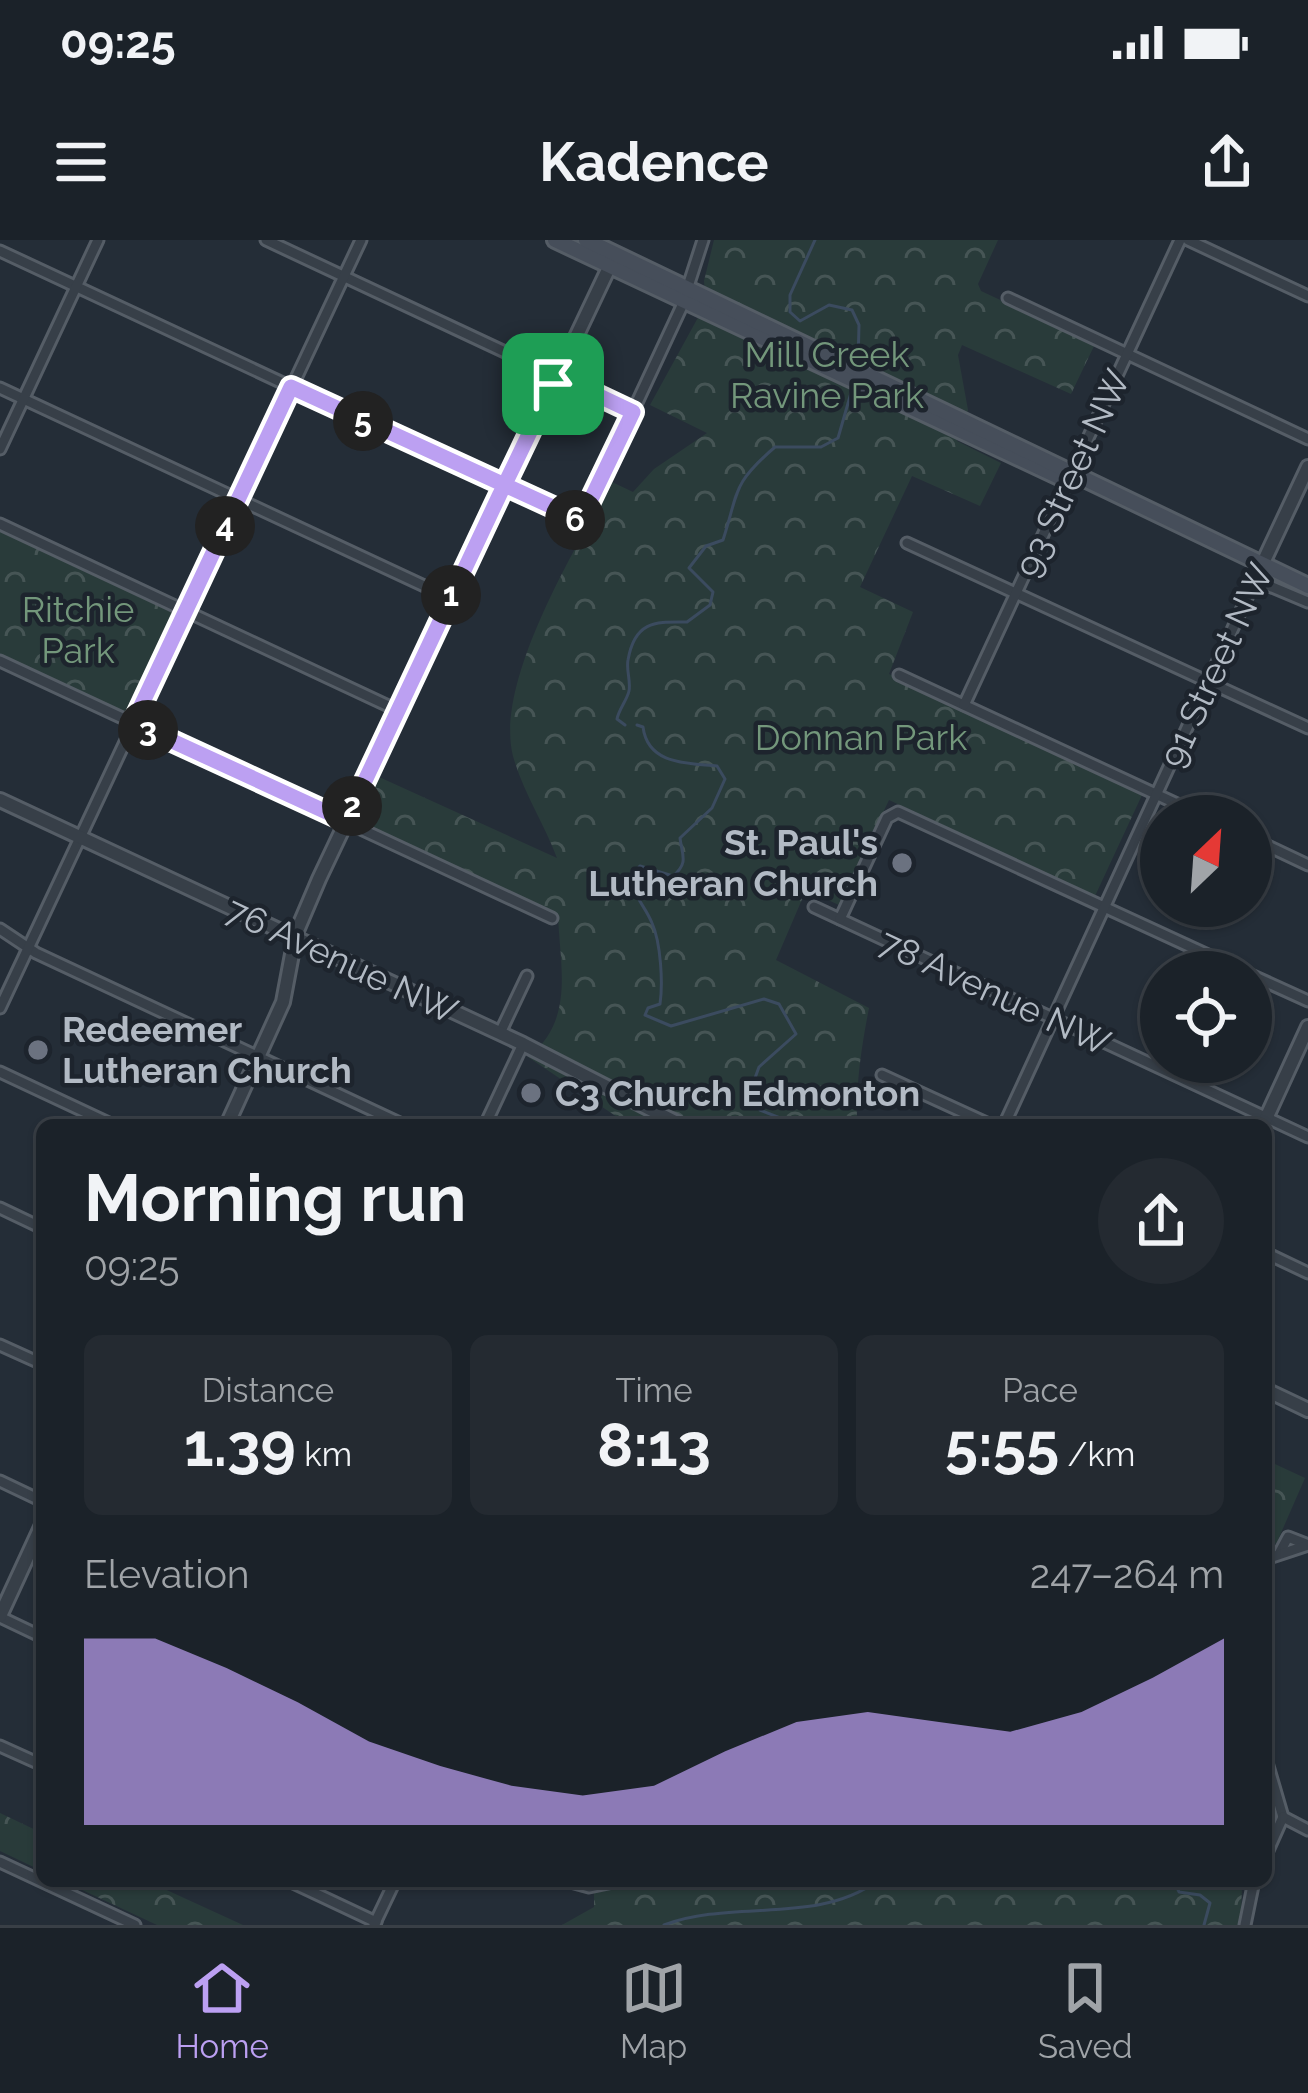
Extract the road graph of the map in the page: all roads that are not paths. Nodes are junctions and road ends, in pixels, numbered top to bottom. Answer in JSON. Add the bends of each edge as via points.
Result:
{"nodes":[{"id":1,"x":98,"y":240,"type":"edge"},
{"id":2,"x":266,"y":240,"type":"edge"},
{"id":3,"x":362,"y":240,"type":"edge"},
{"id":4,"x":555,"y":240,"type":"edge"},
{"id":5,"x":586,"y":240,"type":"edge"},
{"id":6,"x":703,"y":240,"type":"edge"},
{"id":7,"x":1184,"y":240,"type":"edge"},
{"id":8,"x":0,"y":251,"type":"edge"},
{"id":9,"x":616,"y":253,"type":"edge"},
{"id":10,"x":344,"y":277,"type":"junction"},
{"id":11,"x":76,"y":286,"type":"junction"},
{"id":12,"x":685,"y":294,"type":"junction"},
{"id":13,"x":1308,"y":296,"type":"edge"},
{"id":14,"x":1008,"y":298,"type":"dead end"},
{"id":15,"x":1127,"y":354,"type":"junction"},
{"id":16,"x":557,"y":376,"type":"junction"},
{"id":17,"x":291,"y":387,"type":"junction"},
{"id":18,"x":0,"y":388,"type":"edge"},
{"id":19,"x":23,"y":399,"type":"junction"},
{"id":20,"x":633,"y":412,"type":"junction"},
{"id":21,"x":1308,"y":439,"type":"edge"},
{"id":22,"x":0,"y":448,"type":"edge"},
{"id":23,"x":1308,"y":467,"type":"edge"},
{"id":24,"x":1071,"y":476,"type":"junction"},
{"id":25,"x":504,"y":488,"type":"junction"},
{"id":26,"x":238,"y":499,"type":"junction"},
{"id":27,"x":0,"y":524,"type":"edge"},
{"id":28,"x":907,"y":543,"type":"dead end"},
{"id":29,"x":1259,"y":572,"type":"junction"},
{"id":30,"x":1308,"y":586,"type":"edge"},
{"id":31,"x":1016,"y":593,"type":"junction"},
{"id":32,"x":450,"y":598,"type":"junction"},
{"id":33,"x":1308,"y":602,"type":"edge"},
{"id":34,"x":185,"y":611,"type":"junction"},
{"id":35,"x":0,"y":661,"type":"edge"},
{"id":36,"x":899,"y":675,"type":"dead end"},
{"id":37,"x":1208,"y":682,"type":"junction"},
{"id":38,"x":964,"y":705,"type":"junction"},
{"id":39,"x":398,"y":710,"type":"junction"},
{"id":40,"x":133,"y":723,"type":"junction"},
{"id":41,"x":1308,"y":728,"type":"edge"},
{"id":42,"x":1156,"y":794,"type":"junction"},
{"id":43,"x":0,"y":800,"type":"edge"},
{"id":44,"x":346,"y":821,"type":"junction"},
{"id":45,"x":80,"y":837,"type":"junction"},
{"id":46,"x":1272,"y":848,"type":"edge"},
{"id":47,"x":1308,"y":865,"type":"edge"},
{"id":48,"x":814,"y":907,"type":"dead end"},
{"id":49,"x":1104,"y":907,"type":"junction"},
{"id":50,"x":552,"y":918,"type":"dead end"},
{"id":51,"x":840,"y":919,"type":"junction"},
{"id":52,"x":0,"y":929,"type":"edge"},
{"id":53,"x":295,"y":938,"type":"junction"},
{"id":54,"x":28,"y":946,"type":"junction"},
{"id":55,"x":1199,"y":951,"type":"edge"},
{"id":56,"x":527,"y":976,"type":"dead end"},
{"id":57,"x":1272,"y":985,"type":"edge"},
{"id":58,"x":1308,"y":1001,"type":"edge"},
{"id":59,"x":0,"y":1008,"type":"edge"},
{"id":60,"x":1053,"y":1018,"type":"junction"},
{"id":61,"x":1308,"y":1027,"type":"edge"},
{"id":62,"x":500,"y":1033,"type":"junction"},
{"id":63,"x":523,"y":1044,"type":"junction"},
{"id":64,"x":258,"y":1057,"type":"junction"},
{"id":65,"x":0,"y":1072,"type":"edge"},
{"id":66,"x":883,"y":1075,"type":"dead end"},
{"id":67,"x":100,"y":1119,"type":"edge"},
{"id":68,"x":229,"y":1119,"type":"edge"},
{"id":69,"x":391,"y":1119,"type":"edge"},
{"id":70,"x":487,"y":1119,"type":"edge"},
{"id":71,"x":669,"y":1119,"type":"edge"},
{"id":72,"x":978,"y":1119,"type":"edge"},
{"id":73,"x":1007,"y":1119,"type":"edge"},
{"id":74,"x":1260,"y":1119,"type":"edge"},
{"id":75,"x":1265,"y":1119,"type":"edge"},
{"id":76,"x":1272,"y":1124,"type":"edge"},
{"id":77,"x":1308,"y":1137,"type":"edge"},
{"id":78,"x":0,"y":1208,"type":"edge"},
{"id":79,"x":36,"y":1225,"type":"edge"},
{"id":80,"x":1272,"y":1256,"type":"edge"},
{"id":81,"x":1308,"y":1273,"type":"edge"},
{"id":82,"x":0,"y":1345,"type":"edge"},
{"id":83,"x":36,"y":1361,"type":"edge"},
{"id":84,"x":1272,"y":1393,"type":"edge"},
{"id":85,"x":1308,"y":1410,"type":"edge"},
{"id":86,"x":0,"y":1481,"type":"edge"},
{"id":87,"x":36,"y":1498,"type":"edge"},
{"id":88,"x":36,"y":1538,"type":"edge"},
{"id":89,"x":1308,"y":1546,"type":"edge"},
{"id":90,"x":1272,"y":1556,"type":"edge"},
{"id":91,"x":0,"y":1616,"type":"edge"},
{"id":92,"x":36,"y":1634,"type":"edge"},
{"id":93,"x":0,"y":1746,"type":"edge"},
{"id":94,"x":36,"y":1762,"type":"edge"},
{"id":95,"x":1272,"y":1779,"type":"edge"},
{"id":96,"x":1283,"y":1817,"type":"junction"},
{"id":97,"x":1308,"y":1830,"type":"edge"},
{"id":98,"x":1272,"y":1842,"type":"edge"},
{"id":99,"x":0,"y":1862,"type":"edge"},
{"id":100,"x":36,"y":1879,"type":"edge"},
{"id":101,"x":54,"y":1887,"type":"edge"},
{"id":102,"x":302,"y":1887,"type":"edge"},
{"id":103,"x":392,"y":1887,"type":"edge"},
{"id":104,"x":1253,"y":1887,"type":"edge"},
{"id":105,"x":375,"y":1923,"type":"edge"},
{"id":106,"x":135,"y":1925,"type":"edge"},
{"id":107,"x":1245,"y":1925,"type":"edge"}],
"edges":[{"from":1,"to":11,"type":"street"},
{"from":2,"to":10,"type":"street"},
{"from":3,"to":10,"type":"street"},
{"from":4,"to":9,"type":"main road"},
{"from":5,"to":9,"type":"main road"},
{"from":6,"to":12,"type":"street"},
{"from":7,"to":13,"type":"street"},
{"from":7,"to":15,"type":"street","name":"93 Street NW"},
{"from":8,"to":11,"type":"street"},
{"from":9,"to":12,"type":"main road"},
{"from":9,"to":16,"type":"street"},
{"from":10,"to":16,"type":"street"},
{"from":10,"to":17,"type":"street"},
{"from":11,"to":17,"type":"street"},
{"from":11,"to":19,"type":"street"},
{"from":12,"to":20,"type":"street"},
{"from":12,"to":24,"type":"main road"},
{"from":14,"to":15,"type":"street"},
{"from":15,"to":21,"type":"street"},
{"from":15,"to":24,"type":"street","name":"93 Street NW"},
{"from":16,"to":20,"type":"street"},
{"from":16,"to":25,"type":"street"},
{"from":17,"to":25,"type":"street"},
{"from":17,"to":26,"type":"street"},
{"from":18,"to":19,"type":"street"},
{"from":19,"to":22,"type":"street"},
{"from":19,"to":26,"type":"street"},
{"from":20,"to":25,"type":"street","via":[[581,520]]},
{"from":23,"to":29,"type":"street","name":"91 Street NW"},
{"from":24,"to":29,"type":"main road"},
{"from":24,"to":31,"type":"street","name":"93 Street NW"},
{"from":25,"to":32,"type":"street"},
{"from":26,"to":32,"type":"street"},
{"from":26,"to":34,"type":"street"},
{"from":27,"to":34,"type":"street"},
{"from":28,"to":31,"type":"street"},
{"from":29,"to":30,"type":"main road"},
{"from":29,"to":33,"type":"street"},
{"from":29,"to":37,"type":"street","name":"91 Street NW"},
{"from":31,"to":37,"type":"street"},
{"from":31,"to":38,"type":"street","name":"93 Street NW"},
{"from":32,"to":39,"type":"street"},
{"from":34,"to":39,"type":"street"},
{"from":34,"to":40,"type":"street"},
{"from":35,"to":40,"type":"street"},
{"from":36,"to":38,"type":"street"},
{"from":37,"to":41,"type":"street"},
{"from":37,"to":42,"type":"street","name":"91 Street NW"},
{"from":38,"to":42,"type":"street"},
{"from":39,"to":44,"type":"street"},
{"from":40,"to":44,"type":"street"},
{"from":40,"to":45,"type":"street"},
{"from":42,"to":49,"type":"street","name":"91 Street NW"},
{"from":43,"to":45,"type":"street","name":"76 Avenue NW"},
{"from":44,"to":50,"type":"street"},
{"from":44,"to":53,"type":"street"},
{"from":45,"to":53,"type":"street","name":"76 Avenue NW"},
{"from":45,"to":54,"type":"street"},
{"from":46,"to":47,"type":"street"},
{"from":48,"to":51,"type":"street","name":"78 Avenue NW"},
{"from":49,"to":51,"type":"street","via":[[895,812]]},
{"from":49,"to":55,"type":"street"},
{"from":49,"to":60,"type":"street","name":"91 Street NW"},
{"from":51,"to":60,"type":"street","name":"78 Avenue NW"},
{"from":52,"to":54,"type":"street"},
{"from":53,"to":62,"type":"street","name":"76 Avenue NW"},
{"from":53,"to":64,"type":"street","via":[[286,996]]},
{"from":54,"to":59,"type":"street"},
{"from":54,"to":64,"type":"street"},
{"from":56,"to":62,"type":"street"},
{"from":57,"to":58,"type":"street"},
{"from":60,"to":73,"type":"street","name":"91 Street NW"},
{"from":60,"to":74,"type":"street","name":"78 Avenue NW"},
{"from":61,"to":75,"type":"street"},
{"from":62,"to":63,"type":"street","name":"76 Avenue NW"},
{"from":63,"to":70,"type":"street"},
{"from":63,"to":71,"type":"street","name":"76 Avenue NW"},
{"from":64,"to":68,"type":"street"},
{"from":64,"to":69,"type":"street"},
{"from":65,"to":67,"type":"street"},
{"from":66,"to":72,"type":"street"},
{"from":76,"to":77,"type":"street","name":"78 Avenue NW"},
{"from":78,"to":79,"type":"street"},
{"from":80,"to":81,"type":"street"},
{"from":82,"to":83,"type":"street"},
{"from":84,"to":85,"type":"street"},
{"from":86,"to":87,"type":"street"},
{"from":88,"to":91,"type":"street"},
{"from":89,"to":90,"type":"street"},
{"from":91,"to":92,"type":"street"},
{"from":93,"to":94,"type":"street"},
{"from":95,"to":96,"type":"street"},
{"from":96,"to":97,"type":"street"},
{"from":96,"to":98,"type":"street"},
{"from":99,"to":100,"type":"street"},
{"from":101,"to":106,"type":"street"},
{"from":102,"to":105,"type":"street"},
{"from":103,"to":105,"type":"street"},
{"from":104,"to":107,"type":"street"}]}
